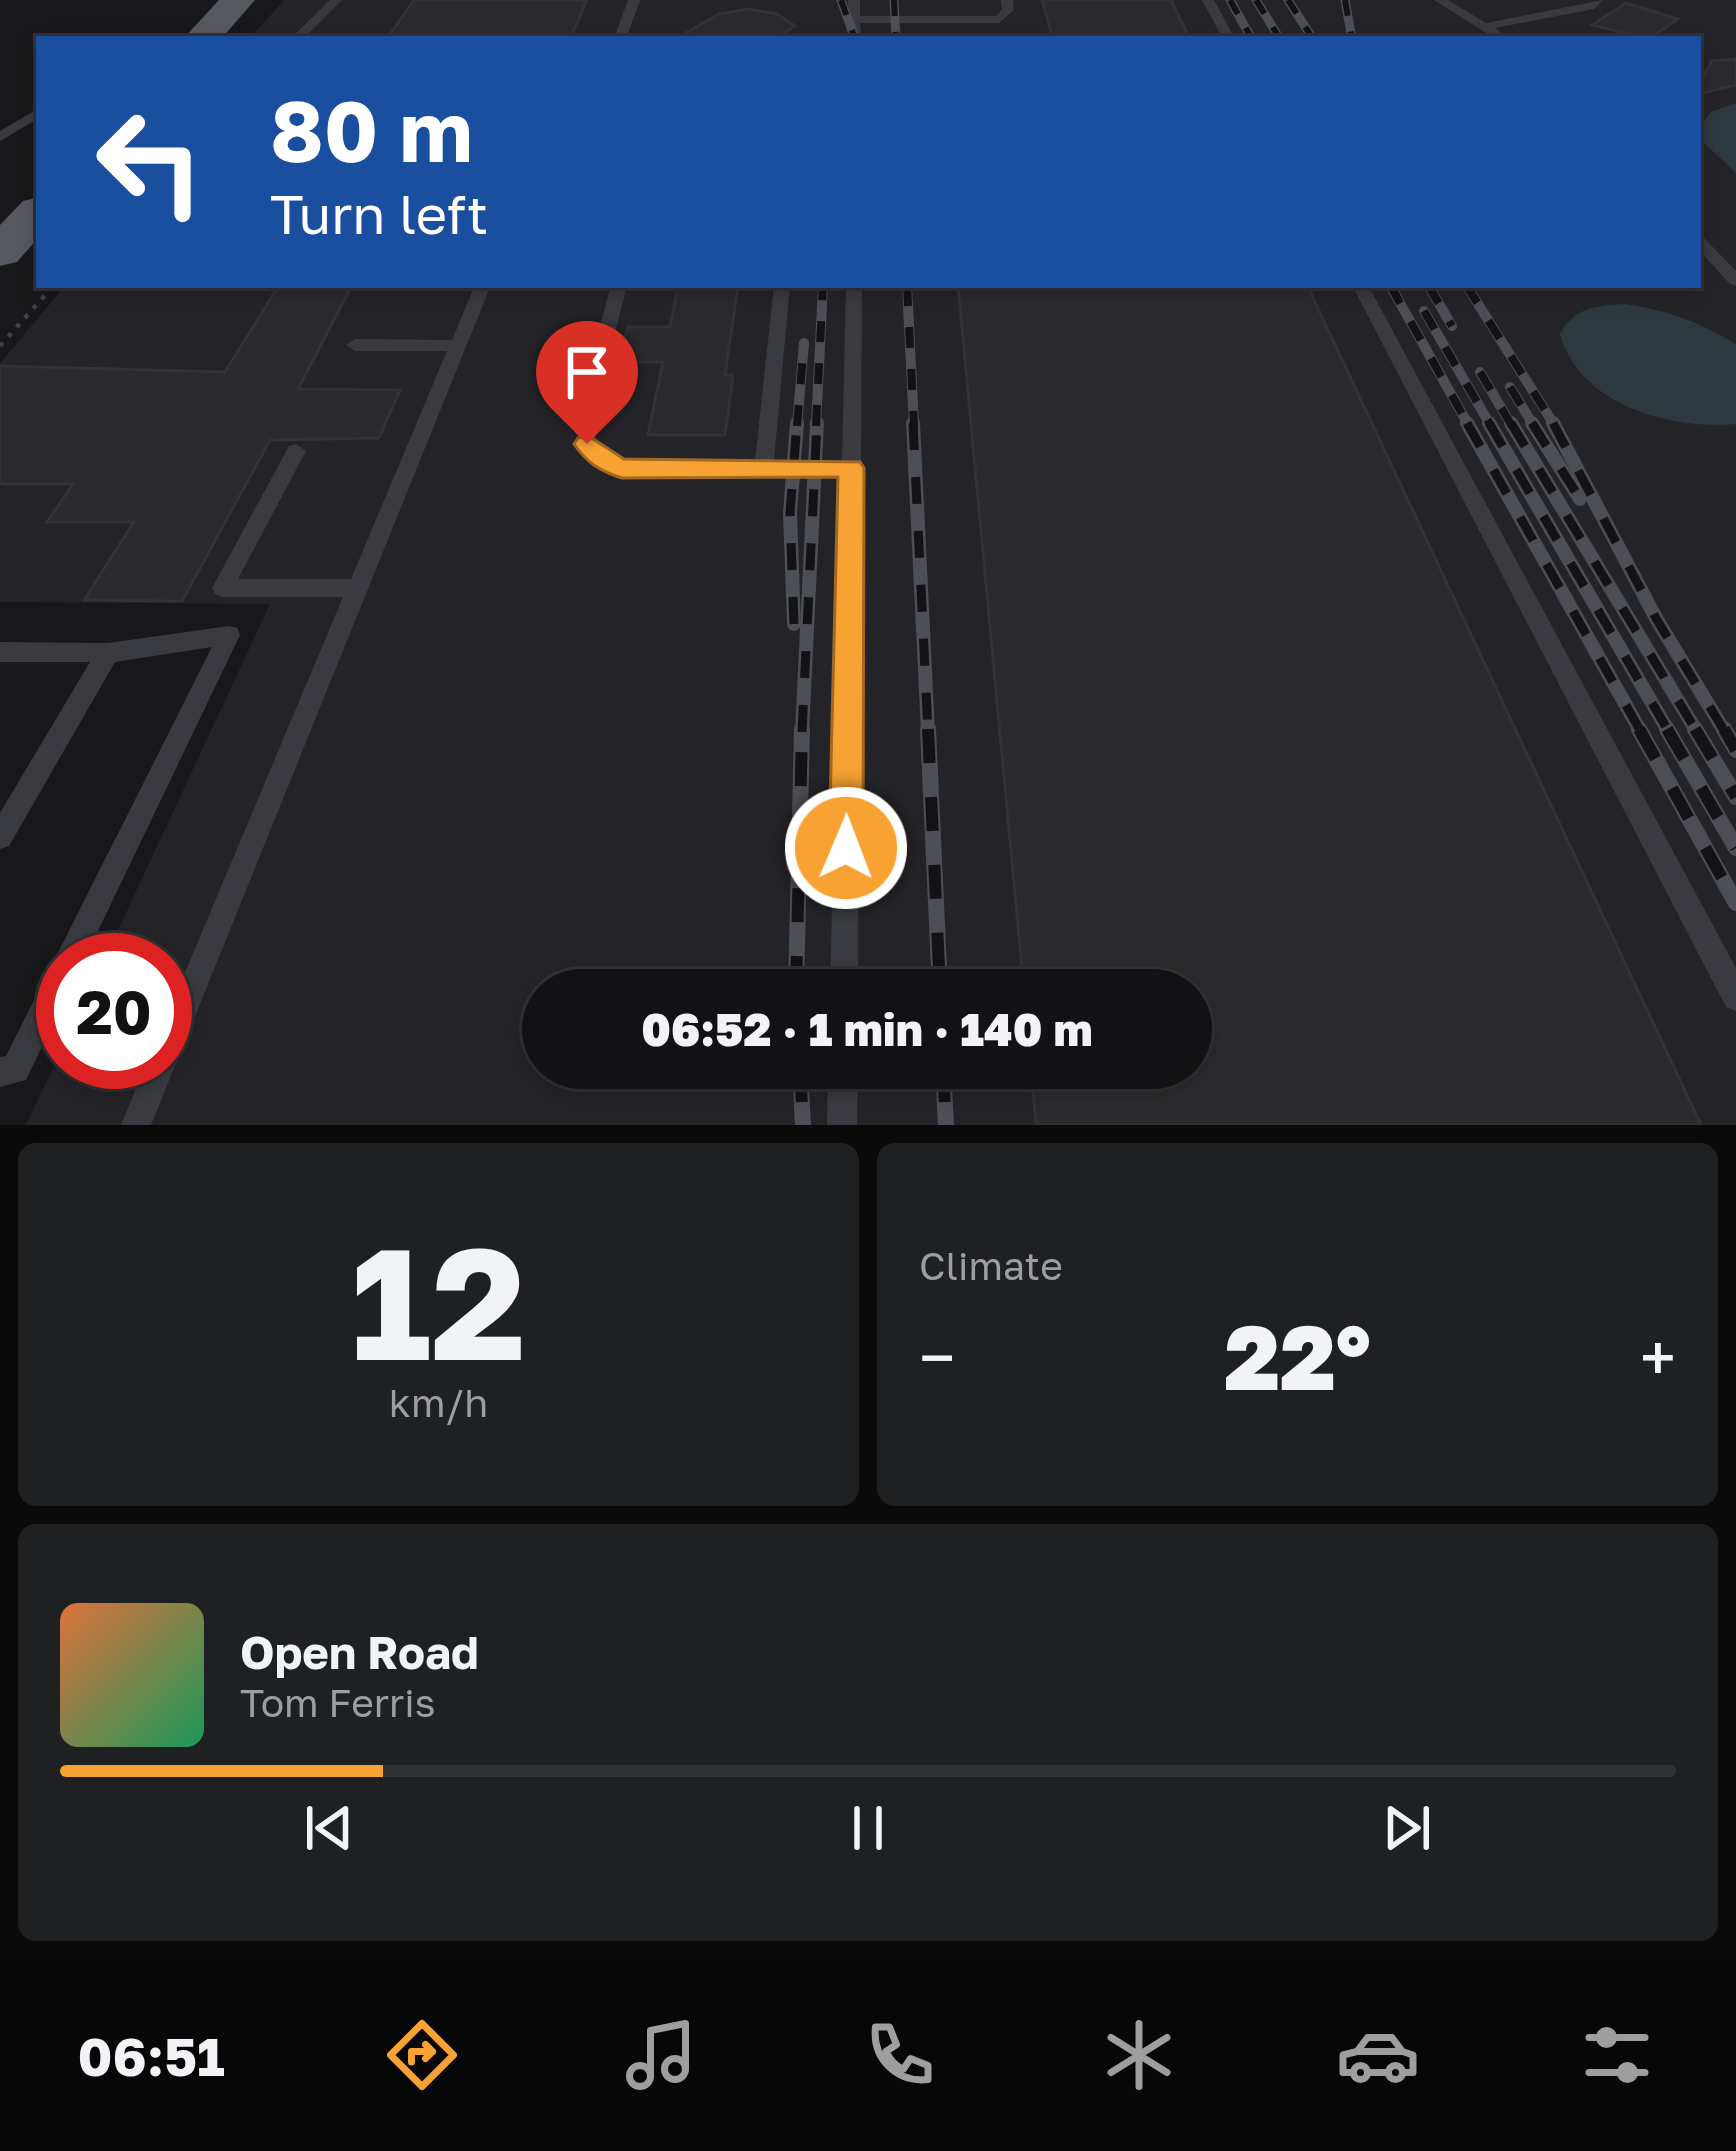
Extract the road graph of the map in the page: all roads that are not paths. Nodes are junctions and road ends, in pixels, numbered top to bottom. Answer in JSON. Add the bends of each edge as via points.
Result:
{"nodes":[{"id":1,"x":238,"y":0,"type":"edge"},
{"id":2,"x":335,"y":0,"type":"edge"},
{"id":3,"x":634,"y":0,"type":"edge"},
{"id":4,"x":854,"y":0,"type":"edge"},
{"id":5,"x":1007,"y":0,"type":"edge"},
{"id":6,"x":1208,"y":0,"type":"edge"},
{"id":7,"x":1440,"y":0,"type":"edge"},
{"id":8,"x":1597,"y":0,"type":"edge"},
{"id":9,"x":856,"y":19,"type":"junction"},
{"id":10,"x":1484,"y":27,"type":"junction"},
{"id":11,"x":204,"y":36,"type":"edge"},
{"id":12,"x":299,"y":36,"type":"edge"},
{"id":13,"x":621,"y":36,"type":"edge"},
{"id":14,"x":854,"y":36,"type":"edge"},
{"id":15,"x":1227,"y":36,"type":"edge"},
{"id":16,"x":1499,"y":36,"type":"edge"},
{"id":17,"x":35,"y":113,"type":"edge"},
{"id":18,"x":0,"y":125,"type":"edge"},
{"id":19,"x":0,"y":136,"type":"edge"},
{"id":20,"x":36,"y":213,"type":"edge"},
{"id":21,"x":1701,"y":243,"type":"edge"},
{"id":22,"x":0,"y":252,"type":"edge"},
{"id":23,"x":1736,"y":281,"type":"edge"},
{"id":24,"x":482,"y":288,"type":"edge"},
{"id":25,"x":618,"y":288,"type":"edge"},
{"id":26,"x":782,"y":288,"type":"edge"},
{"id":27,"x":854,"y":288,"type":"edge"},
{"id":28,"x":1362,"y":288,"type":"edge"},
{"id":29,"x":355,"y":345,"type":"dead end"},
{"id":30,"x":458,"y":346,"type":"junction"},
{"id":31,"x":296,"y":451,"type":"dead end"},
{"id":32,"x":764,"y":468,"type":"junction"},
{"id":33,"x":851,"y":468,"type":"junction"},
{"id":34,"x":358,"y":588,"type":"junction"},
{"id":35,"x":108,"y":652,"type":"junction"},
{"id":36,"x":4,"y":658,"type":"edge"},
{"id":37,"x":0,"y":837,"type":"edge"},
{"id":38,"x":82,"y":933,"type":"edge"},
{"id":39,"x":844,"y":969,"type":"edge"},
{"id":40,"x":192,"y":991,"type":"edge"},
{"id":41,"x":1736,"y":997,"type":"edge"},
{"id":42,"x":36,"y":1027,"type":"edge"},
{"id":43,"x":0,"y":1072,"type":"edge"},
{"id":44,"x":151,"y":1089,"type":"edge"},
{"id":45,"x":843,"y":1089,"type":"edge"},
{"id":46,"x":136,"y":1125,"type":"edge"},
{"id":47,"x":842,"y":1125,"type":"edge"}],
"edges":[{"from":1,"to":11,"type":"main road"},
{"from":2,"to":12,"type":"lane"},
{"from":3,"to":13,"type":"lane"},
{"from":4,"to":9,"type":"lane"},
{"from":5,"to":9,"type":"lane","via":[[999,20]]},
{"from":6,"to":15,"type":"lane"},
{"from":7,"to":10,"type":"lane"},
{"from":8,"to":10,"type":"lane","via":[[1590,8]]},
{"from":9,"to":14,"type":"lane"},
{"from":10,"to":16,"type":"lane"},
{"from":17,"to":18,"type":"lane"},
{"from":17,"to":19,"type":"lane"},
{"from":20,"to":22,"type":"main road"},
{"from":21,"to":23,"type":"lane"},
{"from":24,"to":30,"type":"lane"},
{"from":25,"to":32,"type":"lane","via":[[582,428],[587,444],[622,469]]},
{"from":26,"to":32,"type":"lane"},
{"from":27,"to":33,"type":"lane"},
{"from":28,"to":41,"type":"lane"},
{"from":29,"to":30,"type":"lane"},
{"from":30,"to":34,"type":"lane"},
{"from":31,"to":34,"type":"lane","via":[[223,588]]},
{"from":32,"to":33,"type":"lane"},
{"from":33,"to":39,"type":"lane"},
{"from":34,"to":40,"type":"lane"},
{"from":35,"to":36,"type":"lane"},
{"from":35,"to":37,"type":"lane"},
{"from":35,"to":38,"type":"lane","via":[[229,635]]},
{"from":42,"to":43,"type":"lane","via":[[15,1069]]},
{"from":44,"to":46,"type":"lane"},
{"from":45,"to":47,"type":"lane"}]}
